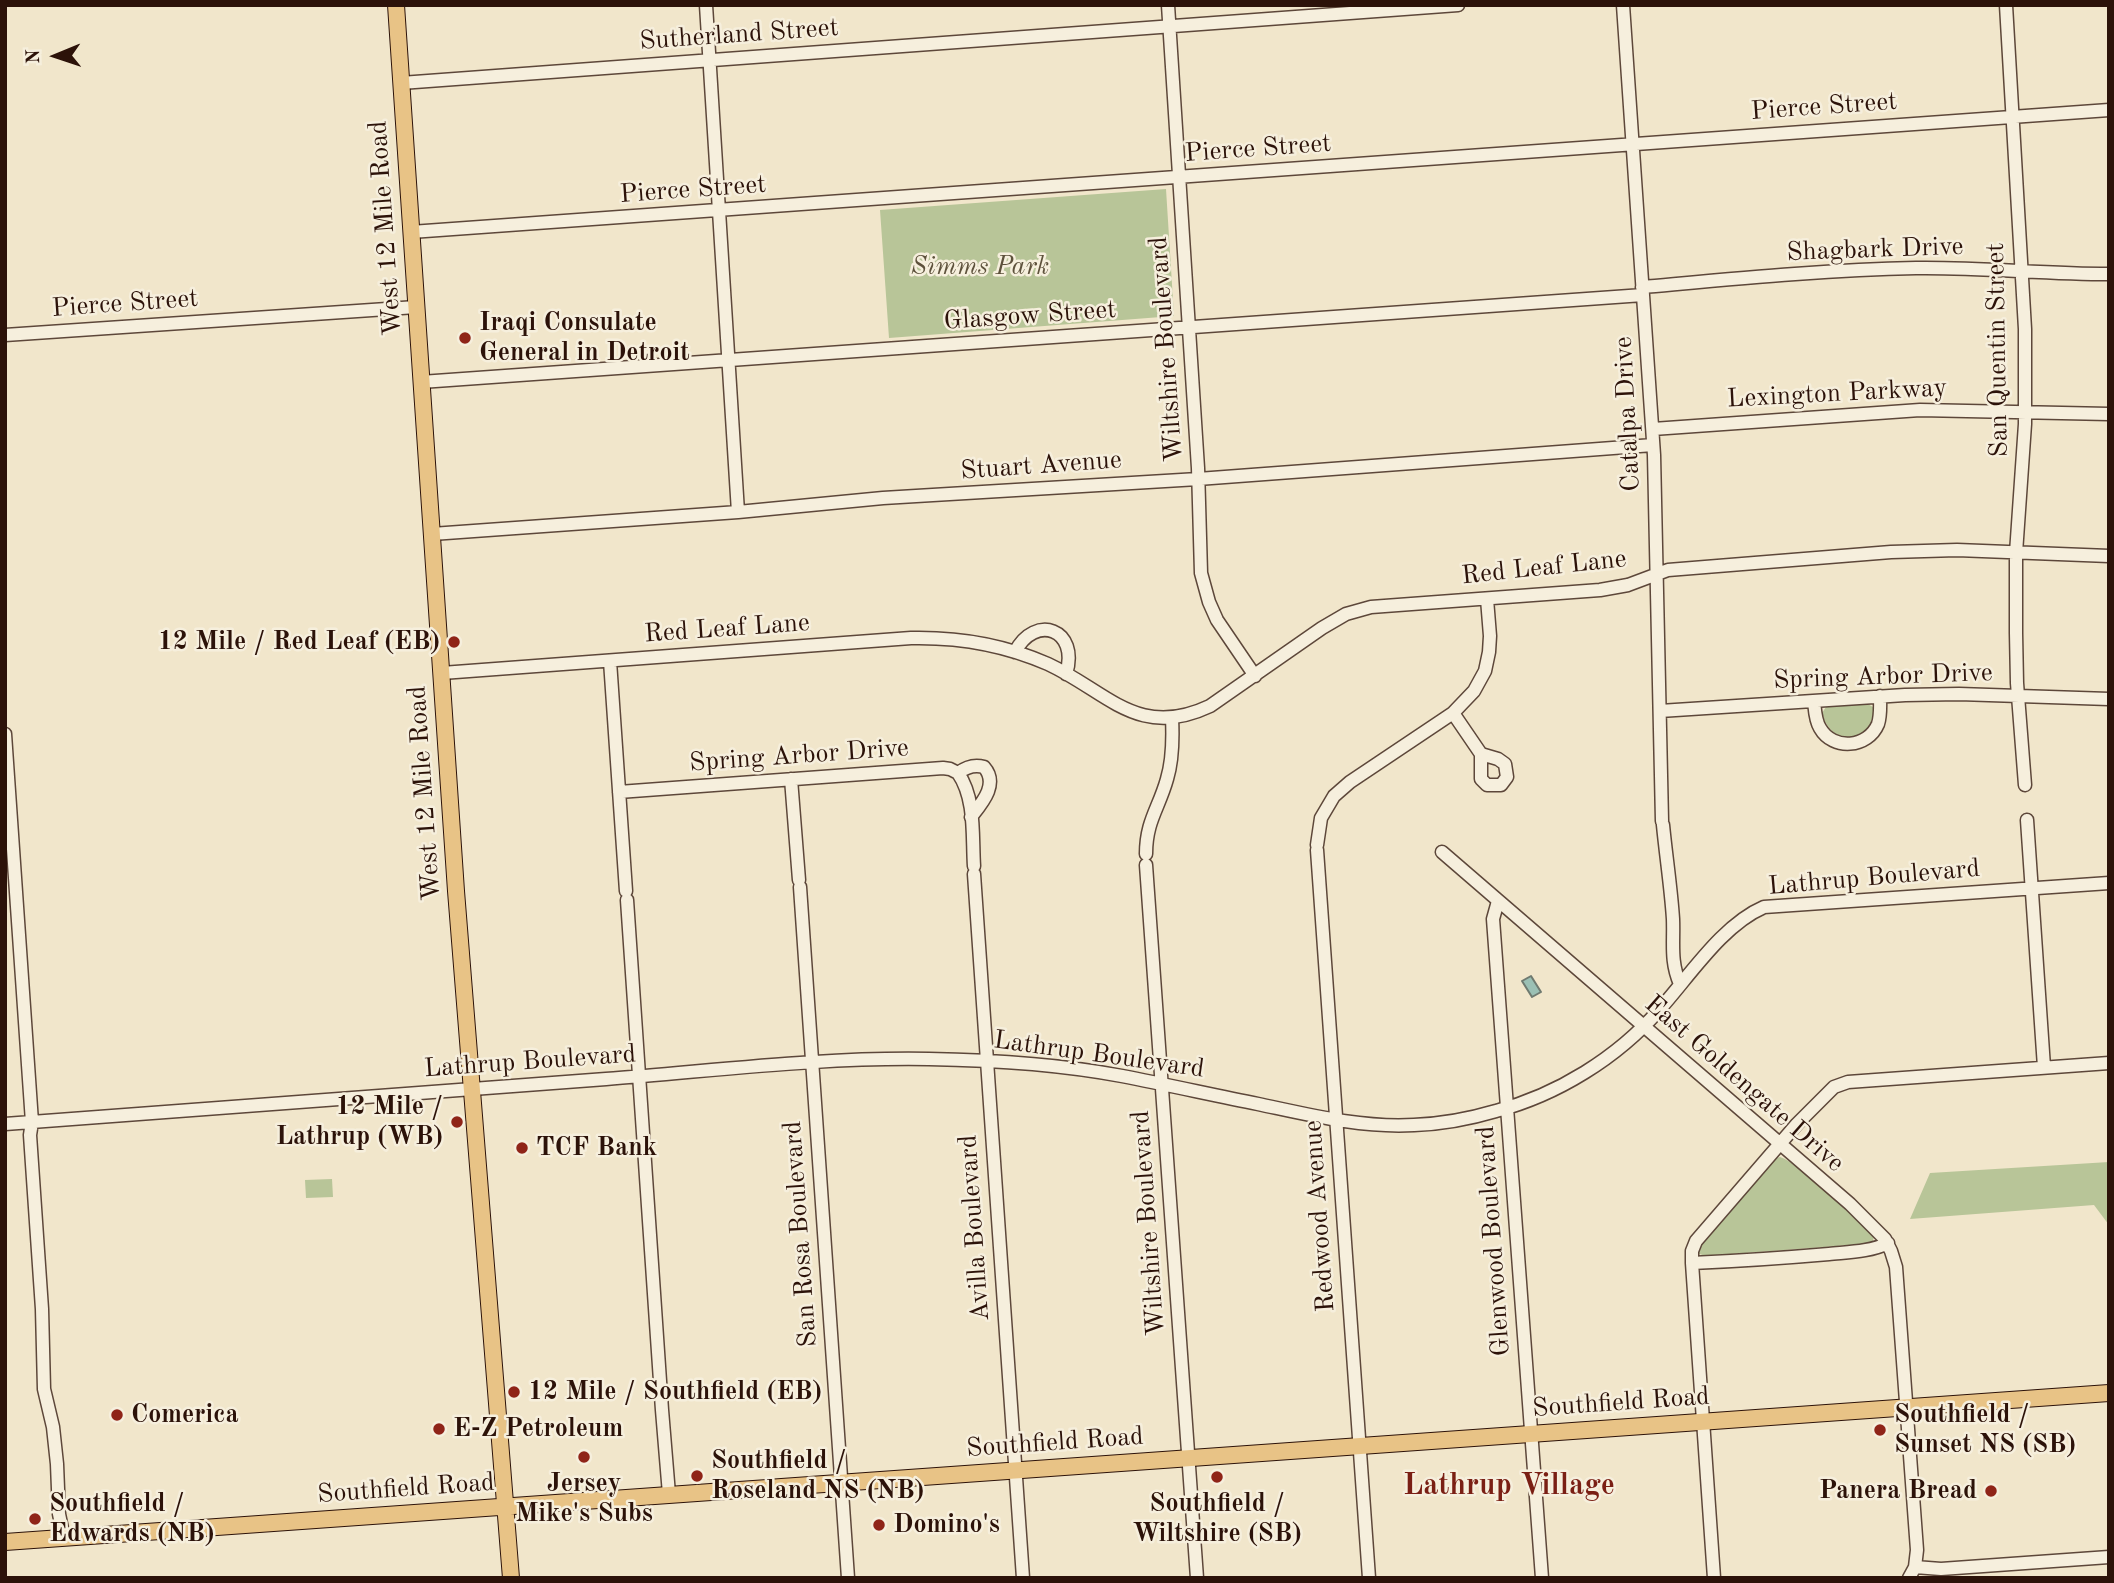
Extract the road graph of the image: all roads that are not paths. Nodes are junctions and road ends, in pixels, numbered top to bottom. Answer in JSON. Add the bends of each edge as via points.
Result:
{"nodes":[{"id":1,"x":396,"y":5,"type":"edge"},
{"id":2,"x":706,"y":5,"type":"edge"},
{"id":3,"x":1168,"y":5,"type":"edge"},
{"id":4,"x":1458,"y":5,"type":"edge"},
{"id":5,"x":1623,"y":5,"type":"edge"},
{"id":6,"x":2006,"y":5,"type":"edge"},
{"id":7,"x":1169,"y":26,"type":"junction"},
{"id":8,"x":710,"y":61,"type":"junction"},
{"id":9,"x":401,"y":83,"type":"junction"},
{"id":10,"x":2109,"y":110,"type":"edge"},
{"id":11,"x":2012,"y":117,"type":"junction"},
{"id":12,"x":1632,"y":144,"type":"junction"},
{"id":13,"x":1179,"y":177,"type":"junction"},
{"id":14,"x":720,"y":211,"type":"junction"},
{"id":15,"x":411,"y":232,"type":"junction"},
{"id":16,"x":2022,"y":270,"type":"junction"},
{"id":17,"x":2109,"y":274,"type":"edge"},
{"id":18,"x":1643,"y":291,"type":"junction"},
{"id":19,"x":416,"y":307,"type":"junction"},
{"id":20,"x":1189,"y":327,"type":"junction"},
{"id":21,"x":5,"y":335,"type":"edge"},
{"id":22,"x":728,"y":362,"type":"junction"},
{"id":23,"x":421,"y":382,"type":"junction"},
{"id":24,"x":2025,"y":412,"type":"junction"},
{"id":25,"x":2109,"y":414,"type":"edge"},
{"id":26,"x":1653,"y":429,"type":"junction"},
{"id":27,"x":1653,"y":445,"type":"junction"},
{"id":28,"x":1198,"y":479,"type":"junction"},
{"id":29,"x":738,"y":512,"type":"junction"},
{"id":30,"x":432,"y":534,"type":"junction"},
{"id":31,"x":2016,"y":553,"type":"junction"},
{"id":32,"x":2109,"y":556,"type":"edge"},
{"id":33,"x":1657,"y":573,"type":"junction"},
{"id":34,"x":1487,"y":599,"type":"junction"},
{"id":35,"x":1016,"y":652,"type":"junction"},
{"id":36,"x":610,"y":660,"type":"junction"},
{"id":37,"x":442,"y":673,"type":"junction"},
{"id":38,"x":1066,"y":674,"type":"junction"},
{"id":39,"x":1255,"y":676,"type":"junction"},
{"id":40,"x":2018,"y":695,"type":"junction"},
{"id":41,"x":1880,"y":696,"type":"junction"},
{"id":42,"x":2109,"y":699,"type":"edge"},
{"id":43,"x":1814,"y":701,"type":"junction"},
{"id":44,"x":1660,"y":711,"type":"junction"},
{"id":45,"x":1452,"y":713,"type":"junction"},
{"id":46,"x":1172,"y":718,"type":"junction"},
{"id":47,"x":5,"y":734,"type":"edge"},
{"id":48,"x":1481,"y":754,"type":"dead end"},
{"id":49,"x":958,"y":774,"type":"junction"},
{"id":50,"x":791,"y":779,"type":"junction"},
{"id":51,"x":2025,"y":785,"type":"dead end"},
{"id":52,"x":619,"y":792,"type":"junction"},
{"id":53,"x":971,"y":817,"type":"junction"},
{"id":54,"x":2027,"y":820,"type":"dead end"},
{"id":55,"x":1442,"y":852,"type":"dead end"},
{"id":56,"x":2109,"y":883,"type":"edge"},
{"id":57,"x":2033,"y":888,"type":"junction"},
{"id":58,"x":1499,"y":901,"type":"junction"},
{"id":59,"x":1680,"y":985,"type":"junction"},
{"id":60,"x":1643,"y":1027,"type":"junction"},
{"id":61,"x":986,"y":1061,"type":"junction"},
{"id":62,"x":812,"y":1063,"type":"junction"},
{"id":63,"x":2109,"y":1063,"type":"edge"},
{"id":64,"x":2044,"y":1067,"type":"junction"},
{"id":65,"x":638,"y":1077,"type":"junction"},
{"id":66,"x":1161,"y":1084,"type":"junction"},
{"id":67,"x":472,"y":1090,"type":"junction"},
{"id":68,"x":1507,"y":1108,"type":"junction"},
{"id":69,"x":1336,"y":1120,"type":"junction"},
{"id":70,"x":32,"y":1122,"type":"junction"},
{"id":71,"x":5,"y":1124,"type":"edge"},
{"id":72,"x":1778,"y":1145,"type":"junction"},
{"id":73,"x":1888,"y":1243,"type":"junction"},
{"id":74,"x":1692,"y":1263,"type":"junction"},
{"id":75,"x":2109,"y":1393,"type":"edge"},
{"id":76,"x":1906,"y":1408,"type":"junction"},
{"id":77,"x":1704,"y":1422,"type":"junction"},
{"id":78,"x":1531,"y":1434,"type":"junction"},
{"id":79,"x":1359,"y":1447,"type":"junction"},
{"id":80,"x":1188,"y":1458,"type":"junction"},
{"id":81,"x":1015,"y":1470,"type":"junction"},
{"id":82,"x":842,"y":1483,"type":"junction"},
{"id":83,"x":669,"y":1494,"type":"junction"},
{"id":84,"x":505,"y":1506,"type":"junction"},
{"id":85,"x":64,"y":1538,"type":"junction"},
{"id":86,"x":5,"y":1542,"type":"edge"},
{"id":87,"x":2109,"y":1557,"type":"edge"},
{"id":88,"x":1912,"y":1573,"type":"edge"},
{"id":89,"x":511,"y":1578,"type":"edge"},
{"id":90,"x":849,"y":1578,"type":"edge"},
{"id":91,"x":1023,"y":1578,"type":"edge"},
{"id":92,"x":1197,"y":1578,"type":"edge"},
{"id":93,"x":1369,"y":1578,"type":"edge"},
{"id":94,"x":1542,"y":1578,"type":"edge"},
{"id":95,"x":1714,"y":1578,"type":"edge"}],
"edges":[{"from":1,"to":9,"type":"main road","name":"West 12 Mile Road"},
{"from":2,"to":8,"type":"street"},
{"from":3,"to":7,"type":"street","name":"Wiltshire Boulevard"},
{"from":4,"to":7,"type":"street","name":"Sutherland Street"},
{"from":5,"to":12,"type":"street","name":"Catalpa Drive"},
{"from":6,"to":11,"type":"street","name":"San Quentin Street"},
{"from":7,"to":8,"type":"street","name":"Sutherland Street"},
{"from":7,"to":13,"type":"street","name":"Wiltshire Boulevard"},
{"from":8,"to":9,"type":"street","name":"Sutherland Street"},
{"from":8,"to":14,"type":"street"},
{"from":9,"to":15,"type":"main road","name":"West 12 Mile Road"},
{"from":10,"to":11,"type":"street","name":"Pierce Street"},
{"from":11,"to":12,"type":"street","name":"Pierce Street"},
{"from":11,"to":16,"type":"street","name":"San Quentin Street"},
{"from":12,"to":13,"type":"street","name":"Pierce Street"},
{"from":12,"to":18,"type":"street","name":"Catalpa Drive"},
{"from":13,"to":14,"type":"street","name":"Pierce Street"},
{"from":13,"to":20,"type":"street","name":"Wiltshire Boulevard"},
{"from":14,"to":15,"type":"street","name":"Pierce Street"},
{"from":14,"to":22,"type":"street"},
{"from":15,"to":19,"type":"main road","name":"West 12 Mile Road"},
{"from":16,"to":17,"type":"street","name":"Shagbark Drive"},
{"from":16,"to":18,"type":"street","name":"Shagbark Drive","via":[[1882,269]]},
{"from":16,"to":24,"type":"street","name":"San Quentin Street"},
{"from":18,"to":20,"type":"street","name":"Glasgow Street"},
{"from":18,"to":26,"type":"street","name":"Catalpa Drive"},
{"from":19,"to":21,"type":"street","name":"Pierce Street"},
{"from":19,"to":23,"type":"main road","name":"West 12 Mile Road"},
{"from":20,"to":22,"type":"street","name":"Glasgow Street"},
{"from":20,"to":28,"type":"street","name":"Wiltshire Boulevard"},
{"from":22,"to":23,"type":"street","name":"Glasgow Street"},
{"from":22,"to":29,"type":"street"},
{"from":23,"to":30,"type":"main road","name":"West 12 Mile Road"},
{"from":24,"to":25,"type":"street","name":"Lexington Parkway"},
{"from":24,"to":26,"type":"street","name":"Lexington Parkway","via":[[1920,410]]},
{"from":24,"to":31,"type":"street","name":"San Quentin Street"},
{"from":26,"to":27,"type":"street","name":"Catalpa Drive"},
{"from":27,"to":28,"type":"street","name":"Stuart Avenue"},
{"from":27,"to":33,"type":"street","name":"Catalpa Drive"},
{"from":28,"to":29,"type":"street","name":"Stuart Avenue","via":[[883,498]]},
{"from":28,"to":39,"type":"street","name":"Wiltshire Boulevard","via":[[1199,554],[1205,588],[1217,620]]},
{"from":29,"to":30,"type":"street","name":"Stuart Avenue"},
{"from":30,"to":37,"type":"main road","name":"West 12 Mile Road"},
{"from":31,"to":32,"type":"street","name":"Red Leaf Lane"},
{"from":31,"to":33,"type":"street","name":"Red Leaf Lane","via":[[1891,552]]},
{"from":31,"to":40,"type":"street","name":"San Quentin Street"},
{"from":33,"to":34,"type":"street","name":"Red Leaf Lane","via":[[1609,589]]},
{"from":33,"to":44,"type":"street","name":"Catalpa Drive"},
{"from":34,"to":39,"type":"street","name":"Red Leaf Lane","via":[[1386,605],[1346,614]]},
{"from":34,"to":45,"type":"street","name":"Redwood Avenue","via":[[1488,662],[1474,691]]},
{"from":35,"to":36,"type":"street","name":"Red Leaf Lane","via":[[974,642],[924,638]]},
{"from":35,"to":38,"type":"street","name":"Red Leaf Lane"},
{"from":35,"to":38,"type":"street","via":[[1031,634],[1054,632],[1069,648]]},
{"from":36,"to":37,"type":"street","name":"Red Leaf Lane"},
{"from":36,"to":52,"type":"street"},
{"from":37,"to":67,"type":"main road","name":"West 12 Mile Road"},
{"from":38,"to":46,"type":"street","name":"Red Leaf Lane","via":[[1129,711]]},
{"from":39,"to":46,"type":"street","name":"Red Leaf Lane","via":[[1210,706]]},
{"from":40,"to":41,"type":"street","name":"Spring Arbor Drive"},
{"from":40,"to":42,"type":"street","name":"Spring Arbor Drive"},
{"from":40,"to":51,"type":"street","name":"San Quentin Street"},
{"from":41,"to":43,"type":"street","name":"Spring Arbor Drive"},
{"from":41,"to":43,"type":"street","via":[[1875,729],[1852,744],[1826,736],[1819,727]]},
{"from":43,"to":44,"type":"street","name":"Spring Arbor Drive"},
{"from":44,"to":59,"type":"street","name":"Catalpa Drive","via":[[1662,823],[1673,961]]},
{"from":45,"to":48,"type":"street"},
{"from":45,"to":69,"type":"street","name":"Redwood Avenue","via":[[1342,789],[1325,809],[1318,827]]},
{"from":46,"to":66,"type":"street","name":"Wiltshire Boulevard","via":[[1168,774],[1151,818],[1146,859]]},
{"from":47,"to":70,"type":"street"},
{"from":49,"to":50,"type":"street","name":"Spring Arbor Drive","via":[[943,768]]},
{"from":49,"to":53,"type":"street","name":"Avilla Boulevard","via":[[968,792]]},
{"from":49,"to":53,"type":"street","via":[[978,765],[988,771],[990,783]]},
{"from":50,"to":52,"type":"street","name":"Spring Arbor Drive"},
{"from":50,"to":62,"type":"street","name":"San Rosa Boulevard"},
{"from":52,"to":65,"type":"street"},
{"from":53,"to":61,"type":"street","name":"Avilla Boulevard"},
{"from":54,"to":57,"type":"street"},
{"from":55,"to":58,"type":"street","name":"East Goldengate Drive"},
{"from":56,"to":57,"type":"street","name":"Lathrup Boulevard"},
{"from":57,"to":59,"type":"street","name":"Lathrup Boulevard","via":[[1763,907],[1748,914]]},
{"from":57,"to":64,"type":"street"},
{"from":58,"to":60,"type":"street","name":"East Goldengate Drive"},
{"from":58,"to":68,"type":"street","name":"Glenwood Boulevard","via":[[1493,919]]},
{"from":59,"to":60,"type":"street","name":"Lathrup Boulevard"},
{"from":60,"to":68,"type":"street","name":"Lathrup Boulevard","via":[[1594,1066]]},
{"from":60,"to":72,"type":"street","name":"East Goldengate Drive"},
{"from":61,"to":62,"type":"street","name":"Lathrup Boulevard"},
{"from":61,"to":66,"type":"street","name":"Lathrup Boulevard","via":[[1022,1062]]},
{"from":61,"to":81,"type":"street","name":"Avilla Boulevard"},
{"from":62,"to":65,"type":"street","name":"Lathrup Boulevard"},
{"from":62,"to":82,"type":"street","name":"San Rosa Boulevard"},
{"from":63,"to":64,"type":"street"},
{"from":64,"to":72,"type":"street","via":[[1848,1082],[1834,1087]]},
{"from":65,"to":67,"type":"street","name":"Lathrup Boulevard"},
{"from":65,"to":83,"type":"street"},
{"from":66,"to":69,"type":"street","name":"Lathrup Boulevard"},
{"from":66,"to":80,"type":"street","name":"Wiltshire Boulevard"},
{"from":67,"to":70,"type":"street","name":"Lathrup Boulevard"},
{"from":67,"to":84,"type":"main road","name":"West 12 Mile Road"},
{"from":68,"to":69,"type":"street","name":"Lathrup Boulevard","via":[[1415,1125]]},
{"from":68,"to":78,"type":"street","name":"Glenwood Boulevard"},
{"from":69,"to":79,"type":"street","name":"Redwood Avenue"},
{"from":70,"to":71,"type":"street","name":"Lathrup Boulevard"},
{"from":70,"to":85,"type":"street","via":[[43,1369]]},
{"from":72,"to":73,"type":"street","name":"East Goldengate Drive","via":[[1850,1204]]},
{"from":72,"to":74,"type":"street","via":[[1696,1241]]},
{"from":73,"to":74,"type":"street","via":[[1852,1252]]},
{"from":73,"to":76,"type":"street","name":"East Goldengate Drive","via":[[1896,1267]]},
{"from":74,"to":77,"type":"street"},
{"from":75,"to":76,"type":"main road","name":"Southfield Road"},
{"from":76,"to":77,"type":"main road","name":"Southfield Road"},
{"from":76,"to":88,"type":"street","name":"East Goldengate Drive","via":[[1916,1536]]},
{"from":77,"to":78,"type":"main road","name":"Southfield Road"},
{"from":77,"to":95,"type":"street"},
{"from":78,"to":79,"type":"main road","name":"Southfield Road"},
{"from":78,"to":94,"type":"street","name":"Glenwood Boulevard"},
{"from":79,"to":80,"type":"main road","name":"Southfield Road"},
{"from":79,"to":93,"type":"street","name":"Redwood Avenue"},
{"from":80,"to":81,"type":"main road","name":"Southfield Road"},
{"from":80,"to":92,"type":"street","name":"Wiltshire Boulevard"},
{"from":81,"to":82,"type":"main road","name":"Southfield Road"},
{"from":81,"to":91,"type":"street","name":"Avilla Boulevard"},
{"from":82,"to":83,"type":"main road","name":"Southfield Road"},
{"from":82,"to":90,"type":"street","name":"San Rosa Boulevard"},
{"from":83,"to":84,"type":"main road","name":"Southfield Road"},
{"from":84,"to":85,"type":"main road","name":"Southfield Road"},
{"from":84,"to":89,"type":"main road","name":"West 12 Mile Road"},
{"from":85,"to":86,"type":"main road","name":"Southfield Road"},
{"from":87,"to":88,"type":"street"}]}
